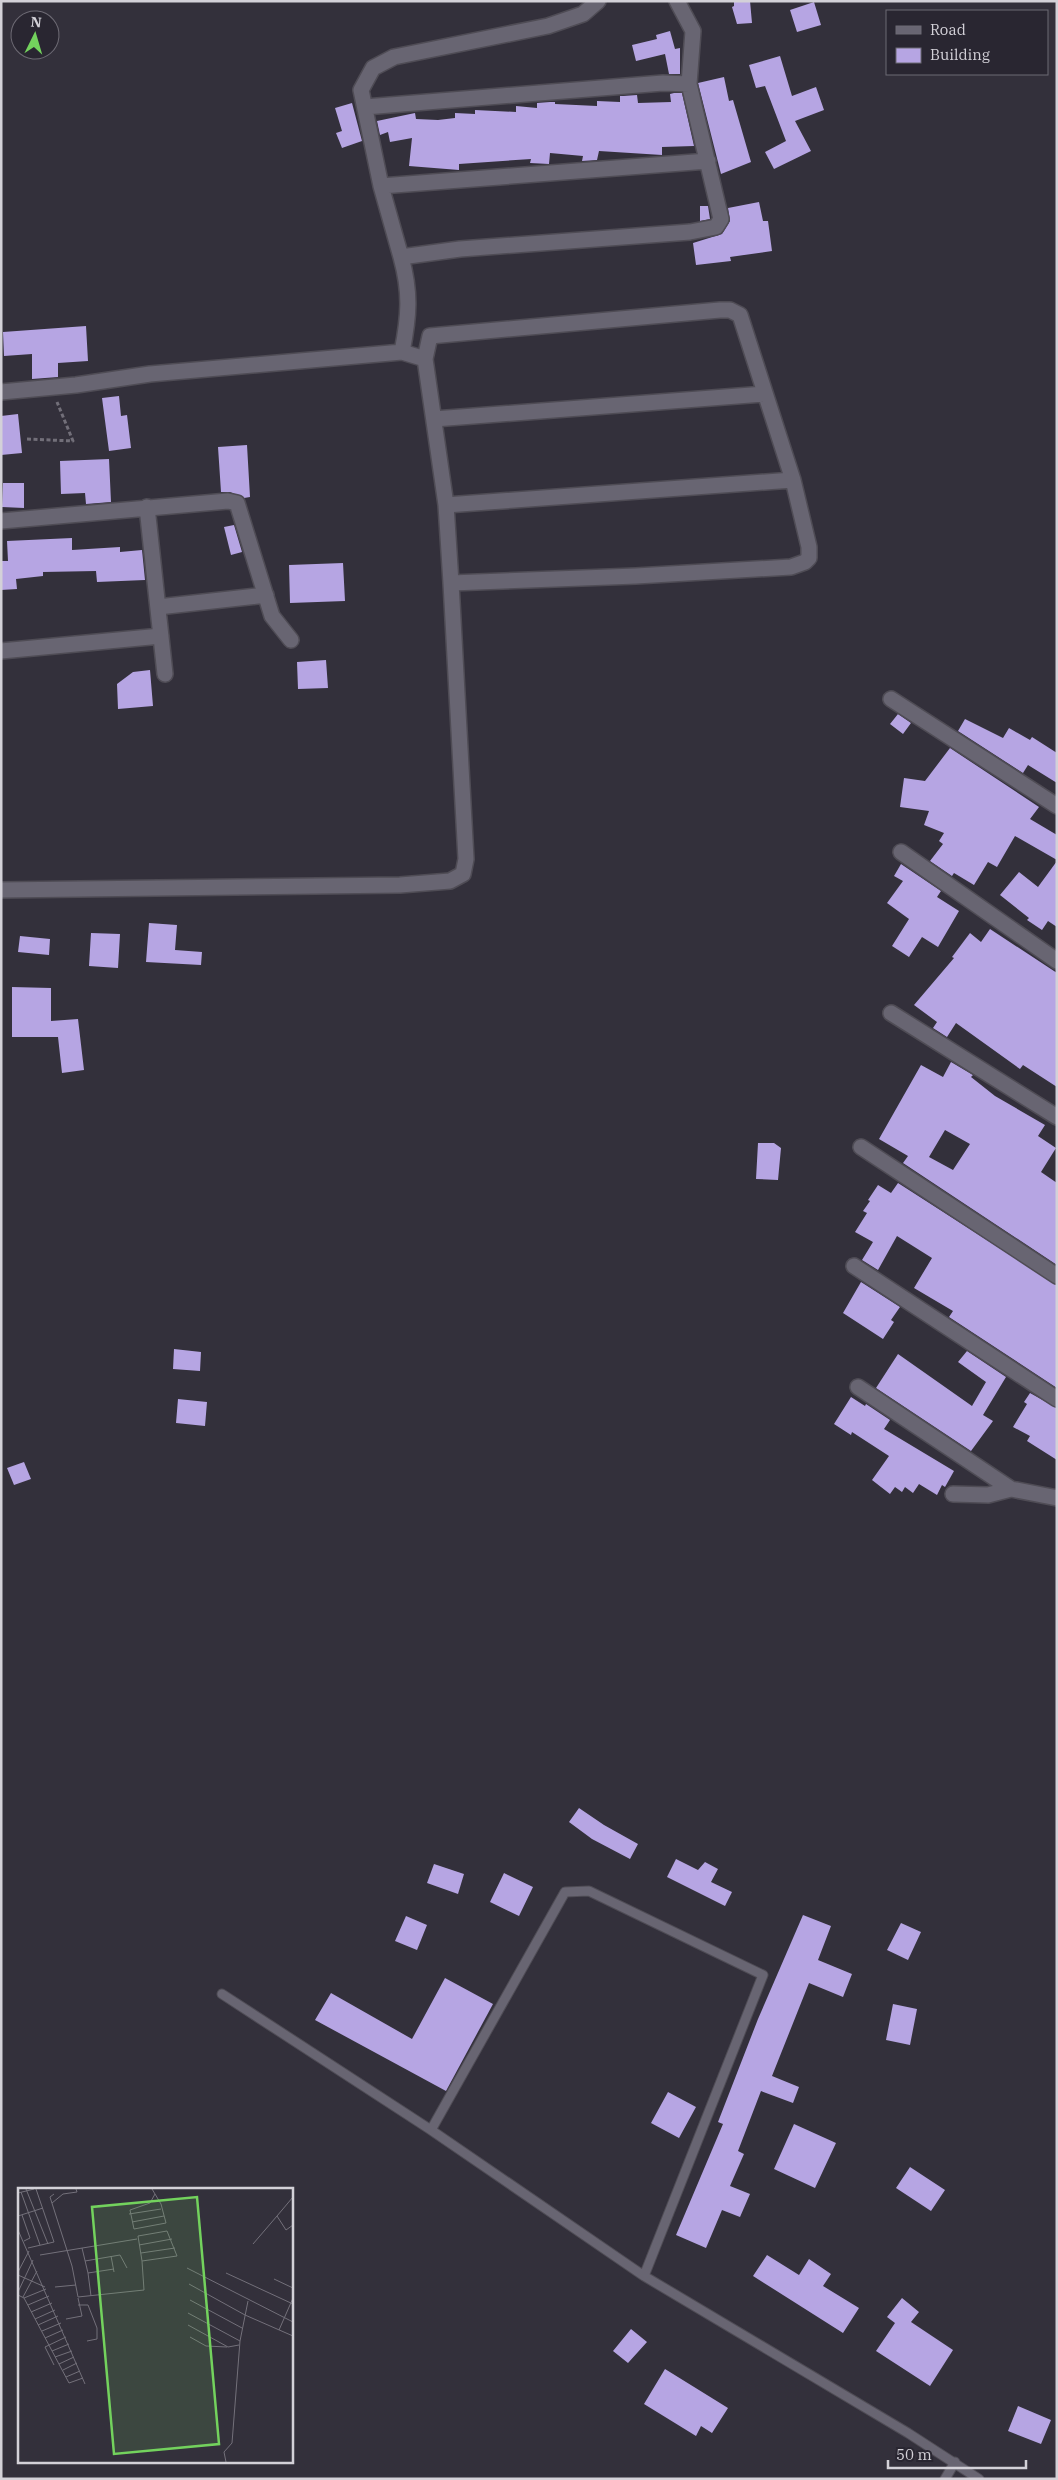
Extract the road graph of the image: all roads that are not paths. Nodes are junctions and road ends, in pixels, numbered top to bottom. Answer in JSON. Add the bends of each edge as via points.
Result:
{"nodes":[{"id":1,"x":598,"y":1,"type":"edge"},
{"id":2,"x":676,"y":1,"type":"edge"},
{"id":3,"x":689,"y":84,"type":"junction"},
{"id":4,"x":365,"y":107,"type":"junction"},
{"id":5,"x":708,"y":161,"type":"junction"},
{"id":6,"x":381,"y":186,"type":"junction"},
{"id":7,"x":401,"y":257,"type":"junction"},
{"id":8,"x":402,"y":352,"type":"junction"},
{"id":9,"x":425,"y":359,"type":"junction"},
{"id":10,"x":1,"y":392,"type":"edge"},
{"id":11,"x":765,"y":394,"type":"junction"},
{"id":12,"x":434,"y":419,"type":"junction"},
{"id":13,"x":793,"y":480,"type":"junction"},
{"id":14,"x":446,"y":505,"type":"junction"},
{"id":15,"x":147,"y":507,"type":"junction"},
{"id":16,"x":1,"y":521,"type":"edge"},
{"id":17,"x":451,"y":582,"type":"junction"},
{"id":18,"x":266,"y":595,"type":"junction"},
{"id":19,"x":158,"y":607,"type":"junction"},
{"id":20,"x":161,"y":636,"type":"junction"},
{"id":21,"x":291,"y":640,"type":"dead end"},
{"id":22,"x":1,"y":651,"type":"edge"},
{"id":23,"x":164,"y":674,"type":"dead end"},
{"id":24,"x":891,"y":699,"type":"dead end"},
{"id":25,"x":1057,"y":806,"type":"edge"},
{"id":26,"x":901,"y":852,"type":"dead end"},
{"id":27,"x":1,"y":890,"type":"edge"},
{"id":28,"x":1057,"y":961,"type":"edge"},
{"id":29,"x":892,"y":1013,"type":"dead end"},
{"id":30,"x":1057,"y":1117,"type":"edge"},
{"id":31,"x":862,"y":1147,"type":"dead end"},
{"id":32,"x":854,"y":1266,"type":"dead end"},
{"id":33,"x":1057,"y":1276,"type":"edge"},
{"id":34,"x":858,"y":1387,"type":"dead end"},
{"id":35,"x":1057,"y":1399,"type":"edge"},
{"id":36,"x":1011,"y":1489,"type":"junction"},
{"id":37,"x":954,"y":1494,"type":"dead end"},
{"id":38,"x":1057,"y":1498,"type":"edge"},
{"id":39,"x":222,"y":1994,"type":"dead end"},
{"id":40,"x":431,"y":2130,"type":"junction"},
{"id":41,"x":644,"y":2276,"type":"junction"},
{"id":42,"x":955,"y":2462,"type":"junction"},
{"id":43,"x":945,"y":2479,"type":"edge"},
{"id":44,"x":979,"y":2479,"type":"edge"}],
"edges":[{"from":1,"to":4,"type":"street","via":[[583,14],[548,26],[382,62],[372,68],[361,90]]},
{"from":2,"to":3,"type":"street","via":[[693,31]]},
{"from":3,"to":4,"type":"street","via":[[663,83]]},
{"from":3,"to":5,"type":"street"},
{"from":4,"to":6,"type":"street"},
{"from":5,"to":6,"type":"street"},
{"from":5,"to":7,"type":"street","via":[[721,219],[716,227],[708,230],[460,249]]},
{"from":6,"to":7,"type":"street"},
{"from":7,"to":8,"type":"street","via":[[407,278],[409,316]]},
{"from":8,"to":9,"type":"street"},
{"from":8,"to":10,"type":"street","via":[[150,374]]},
{"from":9,"to":11,"type":"street","via":[[428,342],[433,335],[730,310],[740,315]]},
{"from":9,"to":12,"type":"street"},
{"from":11,"to":12,"type":"street"},
{"from":11,"to":13,"type":"street"},
{"from":12,"to":14,"type":"street"},
{"from":13,"to":14,"type":"street"},
{"from":13,"to":17,"type":"street","via":[[809,558],[791,567]]},
{"from":14,"to":17,"type":"street"},
{"from":15,"to":16,"type":"street"},
{"from":15,"to":18,"type":"street","via":[[237,503]]},
{"from":15,"to":19,"type":"street"},
{"from":17,"to":27,"type":"street","via":[[466,860],[463,874],[450,881],[400,885]]},
{"from":18,"to":19,"type":"street"},
{"from":18,"to":21,"type":"street","via":[[272,616]]},
{"from":19,"to":20,"type":"street"},
{"from":20,"to":22,"type":"street"},
{"from":20,"to":23,"type":"street"},
{"from":24,"to":25,"type":"street"},
{"from":26,"to":28,"type":"street"},
{"from":29,"to":30,"type":"street"},
{"from":31,"to":33,"type":"street"},
{"from":32,"to":35,"type":"street"},
{"from":34,"to":36,"type":"street"},
{"from":36,"to":37,"type":"street","via":[[988,1495]]},
{"from":36,"to":38,"type":"street"},
{"from":39,"to":40,"type":"lane"},
{"from":40,"to":41,"type":"lane"},
{"from":40,"to":41,"type":"lane","via":[[565,1892],[588,1892],[763,1975]]},
{"from":41,"to":42,"type":"lane"},
{"from":42,"to":43,"type":"lane"},
{"from":42,"to":44,"type":"lane"}]}
